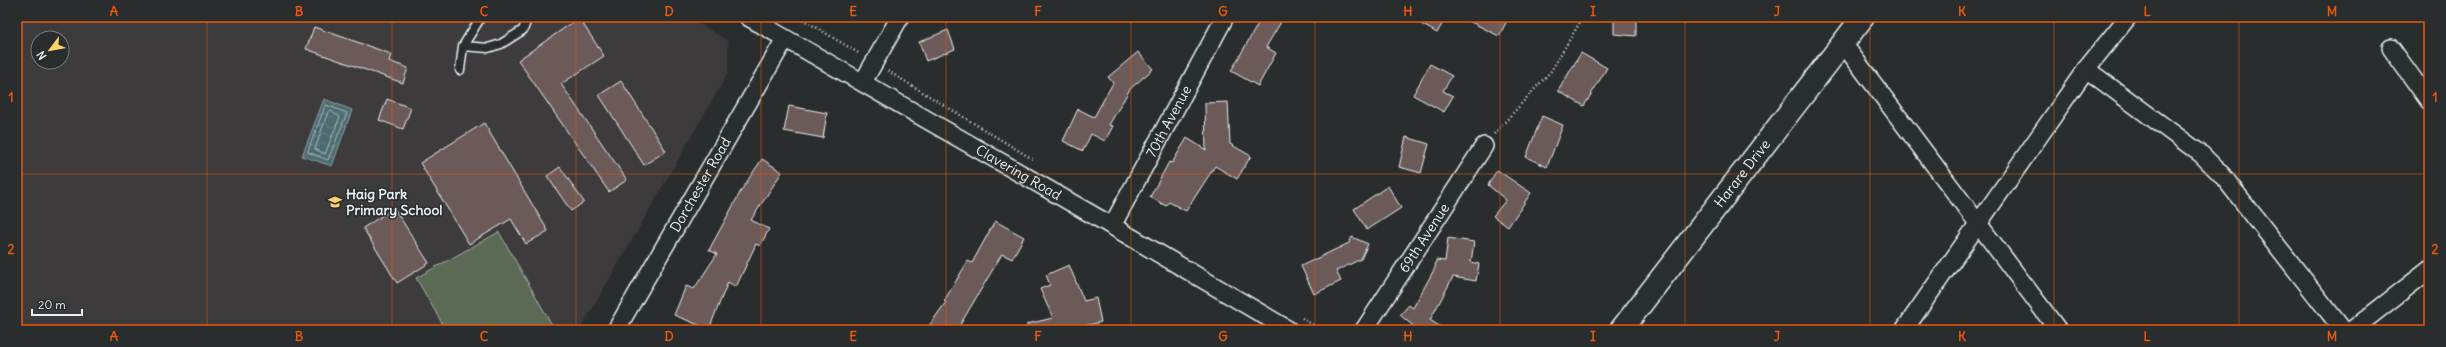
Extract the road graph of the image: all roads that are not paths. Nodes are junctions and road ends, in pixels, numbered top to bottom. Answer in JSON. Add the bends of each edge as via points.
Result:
{"nodes":[{"id":1,"x":481,"y":17,"type":"edge"},
{"id":2,"x":528,"y":17,"type":"edge"},
{"id":3,"x":748,"y":17,"type":"edge"},
{"id":4,"x":900,"y":17,"type":"edge"},
{"id":5,"x":1225,"y":17,"type":"edge"},
{"id":6,"x":1863,"y":17,"type":"edge"},
{"id":7,"x":2128,"y":17,"type":"edge"},
{"id":8,"x":785,"y":39,"type":"junction"},
{"id":9,"x":1842,"y":42,"type":"junction"},
{"id":10,"x":463,"y":46,"type":"junction"},
{"id":11,"x":2391,"y":48,"type":"dead end"},
{"id":12,"x":2086,"y":69,"type":"junction"},
{"id":13,"x":460,"y":70,"type":"dead end"},
{"id":14,"x":863,"y":82,"type":"junction"},
{"id":15,"x":2429,"y":101,"type":"edge"},
{"id":16,"x":1484,"y":146,"type":"road end"},
{"id":17,"x":1978,"y":222,"type":"junction"},
{"id":18,"x":1112,"y":226,"type":"junction"},
{"id":19,"x":2429,"y":270,"type":"edge"},
{"id":20,"x":1295,"y":324,"type":"edge"},
{"id":21,"x":616,"y":330,"type":"edge"},
{"id":22,"x":1364,"y":330,"type":"edge"},
{"id":23,"x":1621,"y":330,"type":"edge"},
{"id":24,"x":1904,"y":330,"type":"edge"},
{"id":25,"x":2058,"y":330,"type":"edge"},
{"id":26,"x":2343,"y":330,"type":"edge"},
{"id":27,"x":2352,"y":330,"type":"edge"}],
"edges":[{"from":1,"to":10,"type":"lane"},
{"from":2,"to":10,"type":"lane","via":[[523,30],[501,44],[488,48]]},
{"from":3,"to":8,"type":"street","name":"Clavering Road"},
{"from":4,"to":14,"type":"street"},
{"from":5,"to":18,"type":"street","name":"70th Avenue"},
{"from":6,"to":9,"type":"main road","name":"Harare Drive"},
{"from":7,"to":12,"type":"street"},
{"from":8,"to":14,"type":"street","name":"Clavering Road"},
{"from":8,"to":21,"type":"street","name":"Dorchester Road"},
{"from":9,"to":17,"type":"street"},
{"from":9,"to":23,"type":"main road","name":"Harare Drive"},
{"from":10,"to":13,"type":"lane"},
{"from":11,"to":15,"type":"street"},
{"from":12,"to":17,"type":"street"},
{"from":12,"to":26,"type":"street","via":[[2201,154],[2222,175]]},
{"from":14,"to":18,"type":"street","name":"Clavering Road"},
{"from":16,"to":22,"type":"street","name":"69th Avenue"},
{"from":17,"to":24,"type":"street"},
{"from":17,"to":25,"type":"street"},
{"from":18,"to":20,"type":"street","name":"Clavering Road"},
{"from":19,"to":27,"type":"street"}]}
